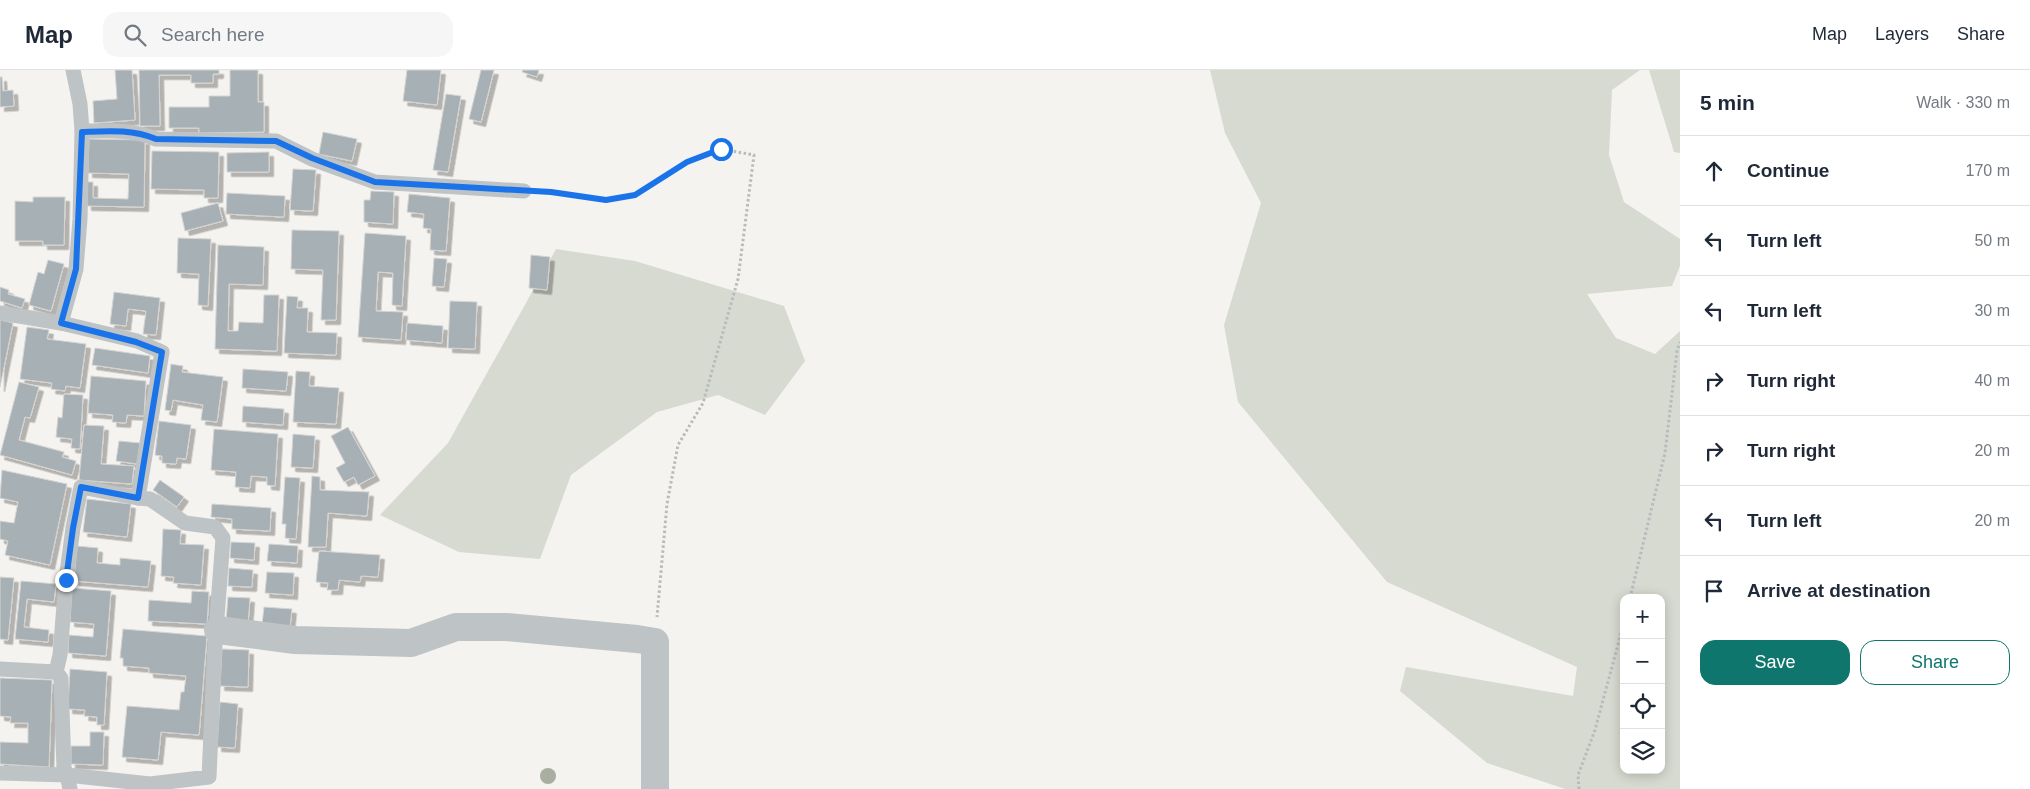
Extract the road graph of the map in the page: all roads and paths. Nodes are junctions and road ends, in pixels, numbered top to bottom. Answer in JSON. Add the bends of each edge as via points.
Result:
{"nodes":[{"id":1,"x":73,"y":70,"type":"edge"},
{"id":2,"x":82,"y":132,"type":"junction"},
{"id":3,"x":524,"y":191,"type":"joint"},
{"id":4,"x":0,"y":314,"type":"edge"},
{"id":5,"x":61,"y":323,"type":"junction"},
{"id":6,"x":1680,"y":342,"type":"edge"},
{"id":7,"x":138,"y":498,"type":"junction"},
{"id":8,"x":1631,"y":594,"type":"edge"},
{"id":9,"x":218,"y":630,"type":"junction"},
{"id":10,"x":1620,"y":637,"type":"edge"},
{"id":11,"x":655,"y":642,"type":"junction"},
{"id":12,"x":0,"y":669,"type":"edge"},
{"id":13,"x":56,"y":672,"type":"junction"},
{"id":14,"x":0,"y":772,"type":"edge"},
{"id":15,"x":68,"y":782,"type":"edge"},
{"id":16,"x":655,"y":789,"type":"edge"},
{"id":17,"x":1579,"y":789,"type":"edge"}],
"edges":[{"from":1,"to":2,"type":"lane"},
{"from":2,"to":3,"type":"lane","via":[[121,130],[156,139],[276,141],[375,182]]},
{"from":2,"to":5,"type":"lane","via":[[76,269]]},
{"from":3,"to":11,"type":"path","via":[[606,200],[635,195],[687,162],[721,149],[754,155],[738,279],[703,402],[678,445],[667,504]]},
{"from":4,"to":5,"type":"lane"},
{"from":5,"to":7,"type":"lane","via":[[162,352]]},
{"from":6,"to":8,"type":"path","via":[[1665,453]]},
{"from":7,"to":9,"type":"lane","via":[[150,499],[185,523],[215,527],[223,538]]},
{"from":7,"to":13,"type":"lane","via":[[81,487]]},
{"from":9,"to":11,"type":"street","via":[[295,640],[411,643],[456,627],[506,627]]},
{"from":9,"to":15,"type":"lane","via":[[209,778],[150,784]]},
{"from":10,"to":17,"type":"path","via":[[1595,730],[1578,775]]},
{"from":11,"to":16,"type":"street"},
{"from":12,"to":13,"type":"lane"},
{"from":13,"to":15,"type":"lane","via":[[61,678],[64,768]]},
{"from":14,"to":15,"type":"lane"}]}
